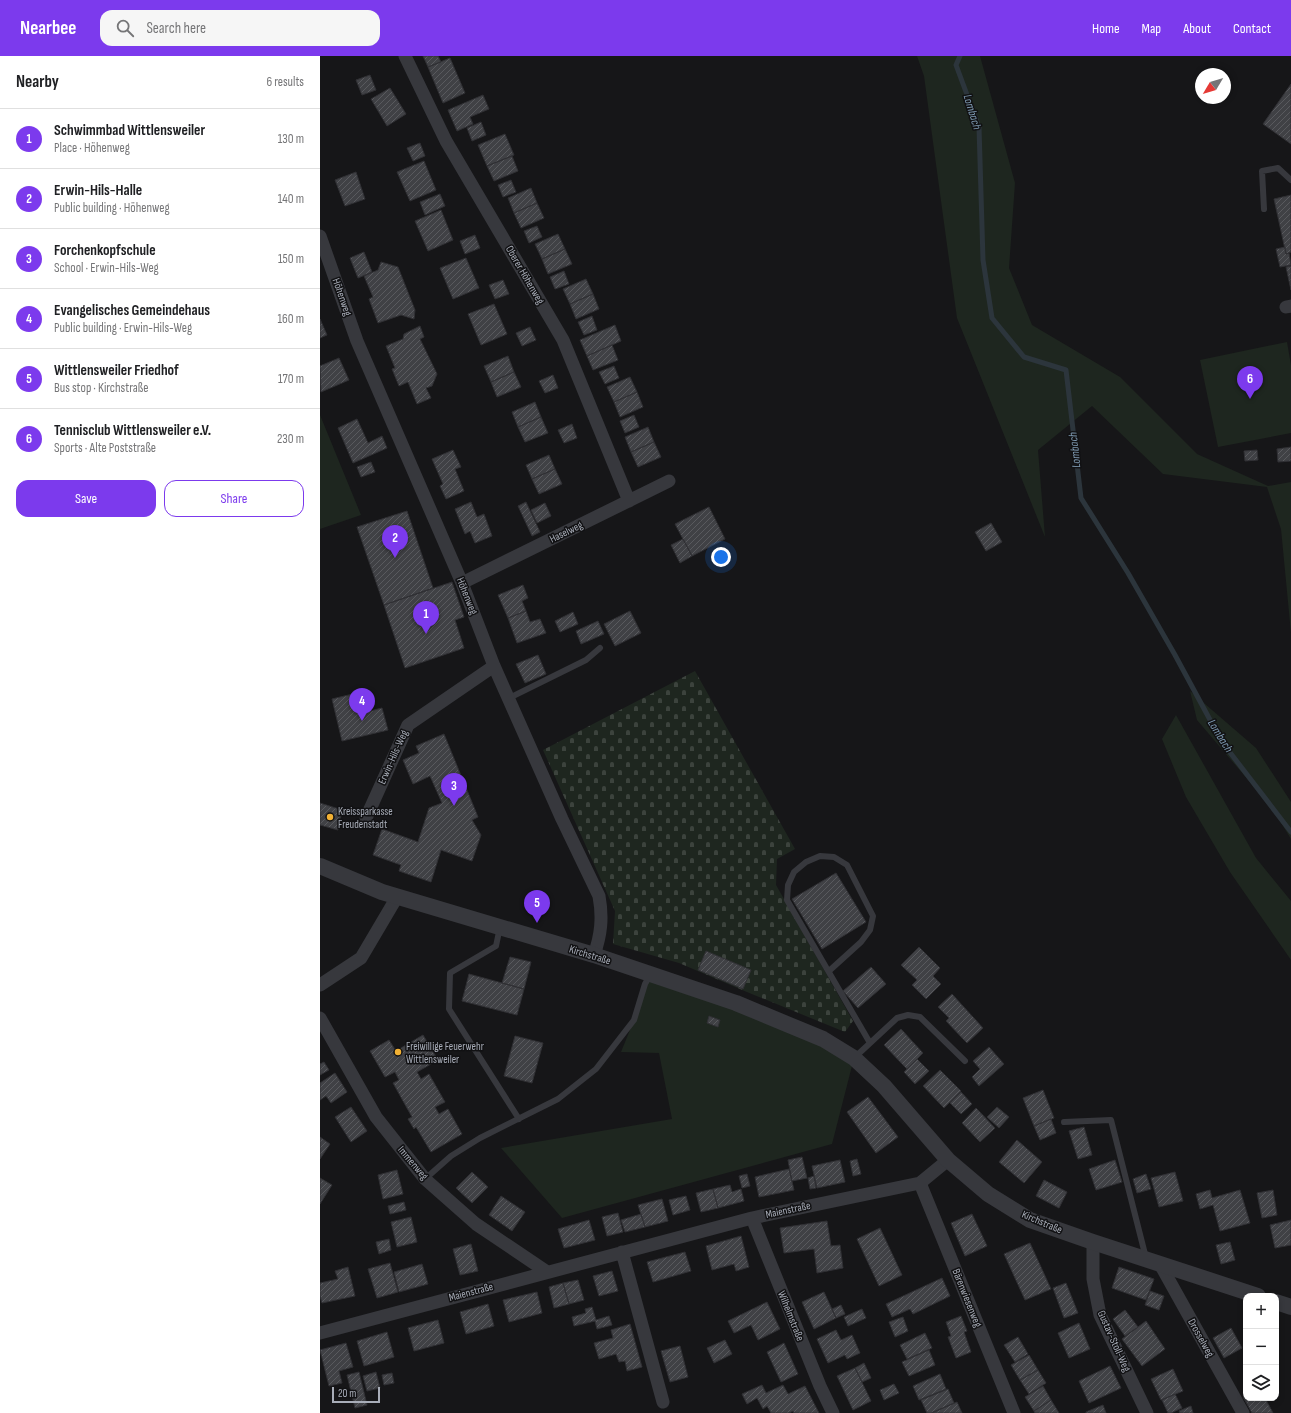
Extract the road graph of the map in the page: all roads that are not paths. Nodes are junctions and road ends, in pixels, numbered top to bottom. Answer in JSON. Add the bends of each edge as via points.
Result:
{"nodes":[{"id":1,"x":405,"y":56,"type":"edge"},
{"id":2,"x":1291,"y":180,"type":"edge"},
{"id":3,"x":1264,"y":209,"type":"dead end"},
{"id":4,"x":320,"y":236,"type":"edge"},
{"id":5,"x":670,"y":481,"type":"dead end"},
{"id":6,"x":629,"y":501,"type":"junction"},
{"id":7,"x":462,"y":583,"type":"junction"},
{"id":8,"x":600,"y":648,"type":"dead end"},
{"id":9,"x":494,"y":666,"type":"junction"},
{"id":10,"x":509,"y":698,"type":"junction"},
{"id":11,"x":366,"y":818,"type":"dead end"},
{"id":12,"x":320,"y":866,"type":"edge"},
{"id":13,"x":397,"y":897,"type":"junction"},
{"id":14,"x":500,"y":927,"type":"junction"},
{"id":15,"x":594,"y":955,"type":"junction"},
{"id":16,"x":829,"y":971,"type":"junction"},
{"id":17,"x":651,"y":974,"type":"junction"},
{"id":18,"x":320,"y":985,"type":"edge"},
{"id":19,"x":320,"y":1018,"type":"edge"},
{"id":20,"x":870,"y":1043,"type":"junction"},
{"id":21,"x":854,"y":1058,"type":"junction"},
{"id":22,"x":964,"y":1061,"type":"dead end"},
{"id":23,"x":519,"y":1119,"type":"junction"},
{"id":24,"x":1064,"y":1122,"type":"dead end"},
{"id":25,"x":948,"y":1160,"type":"junction"},
{"id":26,"x":424,"y":1179,"type":"junction"},
{"id":27,"x":920,"y":1183,"type":"junction"},
{"id":28,"x":752,"y":1218,"type":"junction"},
{"id":29,"x":1093,"y":1242,"type":"junction"},
{"id":30,"x":622,"y":1252,"type":"junction"},
{"id":31,"x":1153,"y":1262,"type":"junction"},
{"id":32,"x":547,"y":1272,"type":"junction"},
{"id":33,"x":1249,"y":1293,"type":"edge"},
{"id":34,"x":1279,"y":1303,"type":"edge"},
{"id":35,"x":1291,"y":1307,"type":"edge"},
{"id":36,"x":320,"y":1333,"type":"edge"},
{"id":37,"x":663,"y":1402,"type":"dead end"},
{"id":38,"x":833,"y":1413,"type":"edge"},
{"id":39,"x":1014,"y":1413,"type":"edge"},
{"id":40,"x":1147,"y":1413,"type":"edge"},
{"id":41,"x":1243,"y":1413,"type":"edge"}],
"edges":[{"from":1,"to":6,"type":"street","name":"Oberer Höhenweg","via":[[446,141],[563,340]]},
{"from":2,"to":3,"type":"lane","via":[[1278,168],[1262,170]]},
{"from":4,"to":7,"type":"street","name":"Höhenweg","via":[[357,341]]},
{"from":5,"to":6,"type":"street","name":"Haselweg"},
{"from":6,"to":7,"type":"street","name":"Haselweg"},
{"from":7,"to":9,"type":"street","name":"Höhenweg"},
{"from":8,"to":10,"type":"lane","via":[[586,660]]},
{"from":9,"to":10,"type":"street","name":"Höhenweg"},
{"from":9,"to":11,"type":"street","name":"Erwin-Hils-Weg","via":[[408,725]]},
{"from":10,"to":15,"type":"street","name":"Höhenweg","via":[[599,896],[602,910],[600,936]]},
{"from":12,"to":13,"type":"street","name":"Kirchstraße"},
{"from":13,"to":14,"type":"street","name":"Kirchstraße"},
{"from":13,"to":18,"type":"street","via":[[361,958]]},
{"from":14,"to":15,"type":"street","name":"Kirchstraße"},
{"from":14,"to":23,"type":"lane","via":[[496,946],[450,973],[449,1009]]},
{"from":15,"to":17,"type":"street","name":"Kirchstraße"},
{"from":16,"to":16,"type":"lane","via":[[787,900],[788,885],[794,872],[806,862],[820,856],[834,857],[847,865],[873,916],[870,930],[861,942]]},
{"from":16,"to":20,"type":"lane"},
{"from":17,"to":21,"type":"street","name":"Kirchstraße","via":[[736,1003],[823,1039]]},
{"from":17,"to":23,"type":"lane","via":[[645,984],[634,1020],[596,1069],[558,1099]]},
{"from":19,"to":26,"type":"street","name":"Immenweg","via":[[376,1117]]},
{"from":20,"to":21,"type":"lane"},
{"from":20,"to":22,"type":"lane","via":[[897,1018],[908,1015],[920,1017]]},
{"from":21,"to":25,"type":"street","name":"Kirchstraße","via":[[884,1086]]},
{"from":23,"to":26,"type":"lane","via":[[450,1156]]},
{"from":24,"to":31,"type":"lane","via":[[1111,1120]]},
{"from":25,"to":27,"type":"street","name":"Maienstraße"},
{"from":25,"to":29,"type":"street","name":"Kirchstraße","via":[[988,1194],[1030,1220]]},
{"from":26,"to":32,"type":"street","name":"Immenweg","via":[[476,1224]]},
{"from":27,"to":28,"type":"street","name":"Maienstraße"},
{"from":27,"to":39,"type":"street","name":"Bärenwiesenweg"},
{"from":28,"to":30,"type":"street","name":"Maienstraße"},
{"from":28,"to":38,"type":"street","name":"Wilhelmstraße"},
{"from":29,"to":31,"type":"street","name":"Kirchstraße"},
{"from":29,"to":40,"type":"street","name":"Gustav-Stoll-Weg","via":[[1093,1279],[1100,1315]]},
{"from":30,"to":32,"type":"street","name":"Maienstraße"},
{"from":30,"to":37,"type":"street"},
{"from":31,"to":33,"type":"street","name":"Kirchstraße"},
{"from":31,"to":41,"type":"street","name":"Drosselweg"},
{"from":32,"to":36,"type":"street","name":"Maienstraße"},
{"from":34,"to":35,"type":"street"}]}
